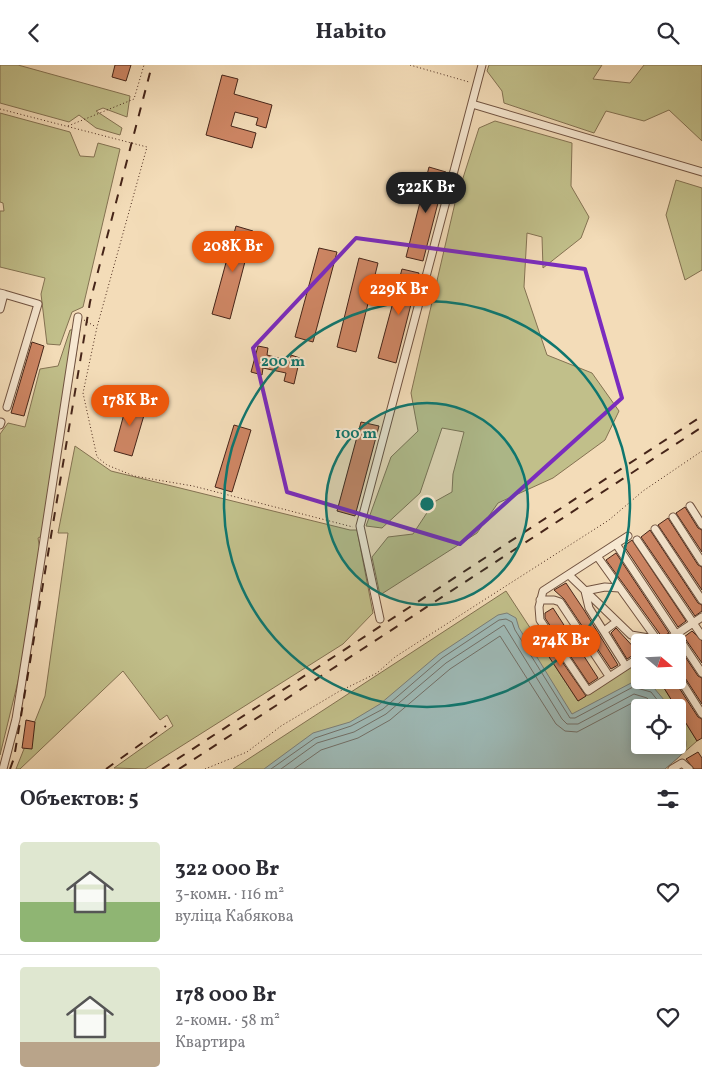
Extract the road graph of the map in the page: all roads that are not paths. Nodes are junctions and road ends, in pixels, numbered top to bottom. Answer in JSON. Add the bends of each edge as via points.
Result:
{"nodes":[{"id":1,"x":482,"y":65,"type":"edge"},
{"id":2,"x":472,"y":104,"type":"junction"},
{"id":3,"x":702,"y":172,"type":"edge"},
{"id":4,"x":2,"y":294,"type":"edge"},
{"id":5,"x":0,"y":309,"type":"edge"},
{"id":6,"x":78,"y":317,"type":"road end"},
{"id":7,"x":6,"y":407,"type":"dead end"},
{"id":8,"x":690,"y":506,"type":"dead end"},
{"id":9,"x":673,"y":517,"type":"dead end"},
{"id":10,"x":702,"y":525,"type":"edge"},
{"id":11,"x":655,"y":529,"type":"dead end"},
{"id":12,"x":628,"y":537,"type":"dead end"},
{"id":13,"x":638,"y":540,"type":"dead end"},
{"id":14,"x":616,"y":544,"type":"junction"},
{"id":15,"x":597,"y":557,"type":"junction"},
{"id":16,"x":702,"y":562,"type":"edge"},
{"id":17,"x":569,"y":575,"type":"junction"},
{"id":18,"x":620,"y":588,"type":"junction"},
{"id":19,"x":585,"y":591,"type":"junction"},
{"id":20,"x":540,"y":600,"type":"junction"},
{"id":21,"x":702,"y":600,"type":"edge"},
{"id":22,"x":702,"y":617,"type":"edge"},
{"id":23,"x":380,"y":619,"type":"dead end"},
{"id":24,"x":616,"y":621,"type":"junction"},
{"id":25,"x":693,"y":623,"type":"junction"},
{"id":26,"x":604,"y":631,"type":"junction"},
{"id":27,"x":652,"y":634,"type":"edge"},
{"id":28,"x":677,"y":634,"type":"joint"},
{"id":29,"x":631,"y":635,"type":"edge"},
{"id":30,"x":702,"y":636,"type":"edge"},
{"id":31,"x":686,"y":648,"type":"edge"},
{"id":32,"x":631,"y":662,"type":"edge"},
{"id":33,"x":625,"y":665,"type":"junction"},
{"id":34,"x":702,"y":673,"type":"edge"},
{"id":35,"x":609,"y":677,"type":"junction"},
{"id":36,"x":686,"y":689,"type":"edge"},
{"id":37,"x":702,"y":714,"type":"edge"},
{"id":38,"x":3,"y":769,"type":"edge"},
{"id":39,"x":672,"y":769,"type":"edge"},
{"id":40,"x":689,"y":769,"type":"edge"}],
"edges":[{"from":1,"to":2,"type":"street"},
{"from":2,"to":3,"type":"street"},
{"from":2,"to":23,"type":"street","via":[[360,526]]},
{"from":4,"to":5,"type":"street"},
{"from":4,"to":7,"type":"street","via":[[38,304]]},
{"from":6,"to":38,"type":"street","via":[[16,719]]},
{"from":8,"to":10,"type":"street"},
{"from":9,"to":16,"type":"street"},
{"from":11,"to":21,"type":"street"},
{"from":12,"to":14,"type":"street"},
{"from":13,"to":25,"type":"street"},
{"from":14,"to":15,"type":"street"},
{"from":14,"to":28,"type":"street"},
{"from":15,"to":17,"type":"street"},
{"from":15,"to":18,"type":"street"},
{"from":17,"to":19,"type":"street"},
{"from":17,"to":20,"type":"street","via":[[543,591]]},
{"from":18,"to":19,"type":"street"},
{"from":18,"to":27,"type":"street"},
{"from":19,"to":24,"type":"street"},
{"from":19,"to":26,"type":"street","via":[[589,608]]},
{"from":20,"to":35,"type":"street","via":[[560,602]]},
{"from":20,"to":35,"type":"street","via":[[540,620],[588,691]]},
{"from":22,"to":25,"type":"street"},
{"from":24,"to":26,"type":"street"},
{"from":24,"to":29,"type":"street"},
{"from":25,"to":28,"type":"street"},
{"from":25,"to":30,"type":"street"},
{"from":26,"to":33,"type":"street"},
{"from":31,"to":34,"type":"street"},
{"from":32,"to":33,"type":"street"},
{"from":33,"to":35,"type":"street"},
{"from":36,"to":37,"type":"street"},
{"from":39,"to":40,"type":"street","via":[[682,763]]}]}
